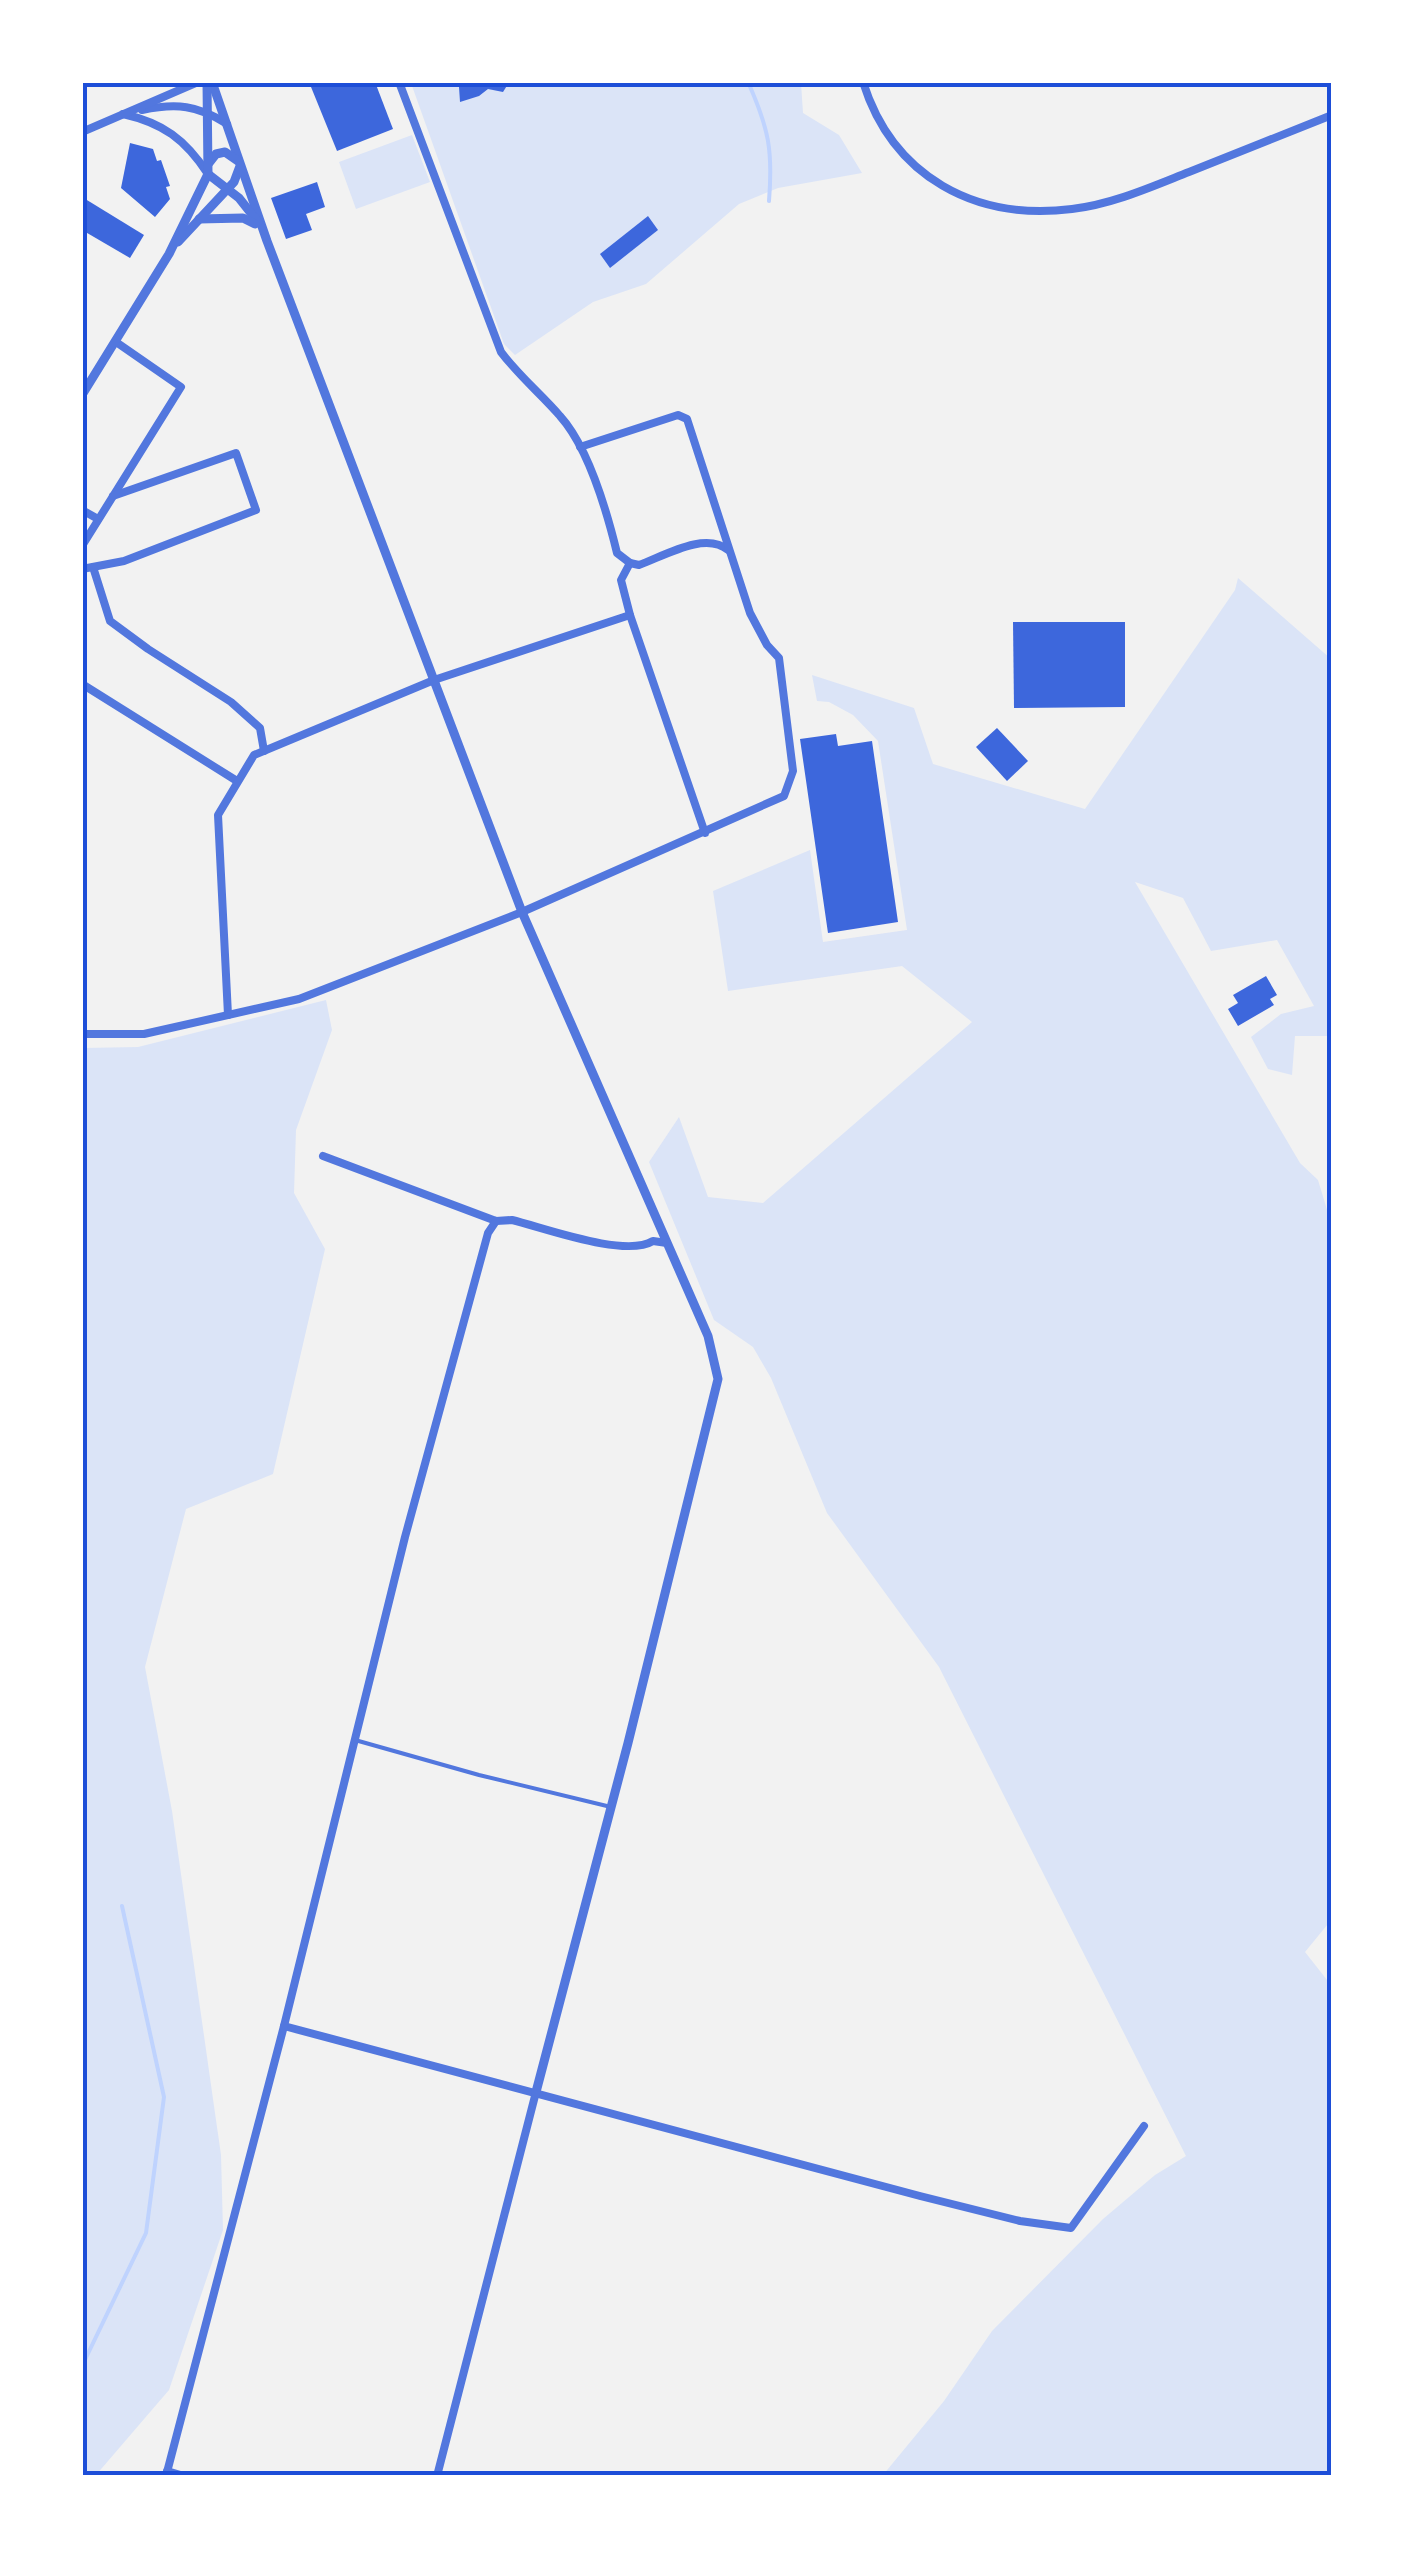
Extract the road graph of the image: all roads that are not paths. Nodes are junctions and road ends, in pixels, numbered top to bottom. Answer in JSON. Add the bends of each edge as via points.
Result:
{"nodes":[{"id":1,"x":198,"y":82,"type":"edge"},
{"id":2,"x":209,"y":82,"type":"edge"},
{"id":3,"x":399,"y":82,"type":"edge"},
{"id":4,"x":863,"y":82,"type":"edge"},
{"id":5,"x":207,"y":111,"type":"junction"},
{"id":6,"x":123,"y":114,"type":"junction"},
{"id":7,"x":1332,"y":115,"type":"edge"},
{"id":8,"x":227,"y":124,"type":"junction"},
{"id":9,"x":83,"y":129,"type":"edge"},
{"id":10,"x":240,"y":164,"type":"junction"},
{"id":11,"x":208,"y":168,"type":"junction"},
{"id":12,"x":227,"y":188,"type":"junction"},
{"id":13,"x":199,"y":219,"type":"junction"},
{"id":14,"x":262,"y":228,"type":"junction"},
{"id":15,"x":170,"y":251,"type":"junction"},
{"id":16,"x":116,"y":342,"type":"junction"},
{"id":17,"x":82,"y":395,"type":"edge"},
{"id":18,"x":580,"y":446,"type":"junction"},
{"id":19,"x":113,"y":496,"type":"junction"},
{"id":20,"x":82,"y":510,"type":"edge"},
{"id":21,"x":98,"y":518,"type":"junction"},
{"id":22,"x":82,"y":546,"type":"edge"},
{"id":23,"x":732,"y":554,"type":"junction"},
{"id":24,"x":630,"y":563,"type":"junction"},
{"id":25,"x":93,"y":567,"type":"junction"},
{"id":26,"x":82,"y":569,"type":"edge"},
{"id":27,"x":630,"y":615,"type":"junction"},
{"id":28,"x":434,"y":680,"type":"junction"},
{"id":29,"x":82,"y":684,"type":"edge"},
{"id":30,"x":264,"y":751,"type":"junction"},
{"id":31,"x":237,"y":781,"type":"junction"},
{"id":32,"x":705,"y":833,"type":"junction"},
{"id":33,"x":522,"y":912,"type":"junction"},
{"id":34,"x":228,"y":1015,"type":"junction"},
{"id":35,"x":82,"y":1034,"type":"edge"},
{"id":36,"x":322,"y":1156,"type":"dead end"},
{"id":37,"x":496,"y":1221,"type":"junction"},
{"id":38,"x":667,"y":1243,"type":"junction"},
{"id":39,"x":353,"y":1740,"type":"junction"},
{"id":40,"x":611,"y":1807,"type":"junction"},
{"id":41,"x":284,"y":2026,"type":"junction"},
{"id":42,"x":536,"y":2092,"type":"junction"},
{"id":43,"x":1144,"y":2126,"type":"dead end"},
{"id":44,"x":167,"y":2474,"type":"edge"},
{"id":45,"x":184,"y":2476,"type":"edge"},
{"id":46,"x":438,"y":2476,"type":"edge"}],
"edges":[{"from":1,"to":6,"type":"street"},
{"from":2,"to":5,"type":"street"},
{"from":2,"to":8,"type":"street"},
{"from":3,"to":18,"type":"street","via":[[501,352]]},
{"from":4,"to":7,"type":"street","via":[[897,150],[922,174],[951,191],[1013,209],[1075,209],[1130,196]]},
{"from":5,"to":6,"type":"street","via":[[169,105]]},
{"from":5,"to":8,"type":"street"},
{"from":5,"to":11,"type":"street"},
{"from":6,"to":9,"type":"street"},
{"from":6,"to":11,"type":"street","via":[[172,131]]},
{"from":8,"to":10,"type":"street"},
{"from":10,"to":11,"type":"street","via":[[225,152]]},
{"from":10,"to":12,"type":"street"},
{"from":10,"to":14,"type":"street"},
{"from":11,"to":12,"type":"street"},
{"from":11,"to":15,"type":"street"},
{"from":12,"to":13,"type":"street"},
{"from":12,"to":14,"type":"street"},
{"from":13,"to":14,"type":"street","via":[[243,218]]},
{"from":13,"to":15,"type":"street"},
{"from":14,"to":28,"type":"street"},
{"from":15,"to":16,"type":"street"},
{"from":16,"to":17,"type":"street"},
{"from":16,"to":19,"type":"street","via":[[181,387]]},
{"from":18,"to":23,"type":"street","via":[[678,415],[687,418]]},
{"from":18,"to":24,"type":"street","via":[[617,553]]},
{"from":19,"to":21,"type":"street"},
{"from":19,"to":25,"type":"street","via":[[236,453],[256,510]]},
{"from":20,"to":21,"type":"street"},
{"from":21,"to":22,"type":"street"},
{"from":23,"to":24,"type":"street","via":[[710,542]]},
{"from":23,"to":32,"type":"street","via":[[750,613],[778,658],[793,771],[784,796]]},
{"from":24,"to":27,"type":"street","via":[[621,580]]},
{"from":25,"to":26,"type":"street"},
{"from":25,"to":30,"type":"street","via":[[110,621],[231,702],[260,728]]},
{"from":27,"to":28,"type":"street"},
{"from":27,"to":32,"type":"street"},
{"from":28,"to":30,"type":"street"},
{"from":28,"to":33,"type":"street"},
{"from":29,"to":31,"type":"street"},
{"from":30,"to":31,"type":"street"},
{"from":31,"to":34,"type":"street","via":[[218,814]]},
{"from":32,"to":33,"type":"street"},
{"from":33,"to":34,"type":"street","via":[[299,999]]},
{"from":33,"to":38,"type":"street"},
{"from":34,"to":35,"type":"street","via":[[144,1034]]},
{"from":36,"to":37,"type":"street"},
{"from":37,"to":38,"type":"street","via":[[622,1247]]},
{"from":37,"to":39,"type":"street"},
{"from":38,"to":40,"type":"street","via":[[708,1336],[718,1380]]},
{"from":39,"to":40,"type":"lane"},
{"from":39,"to":41,"type":"street"},
{"from":40,"to":42,"type":"street"},
{"from":41,"to":42,"type":"street"},
{"from":41,"to":44,"type":"street"},
{"from":42,"to":43,"type":"street","via":[[1020,2222],[1070,2228]]},
{"from":42,"to":46,"type":"street"},
{"from":44,"to":45,"type":"street"}]}
